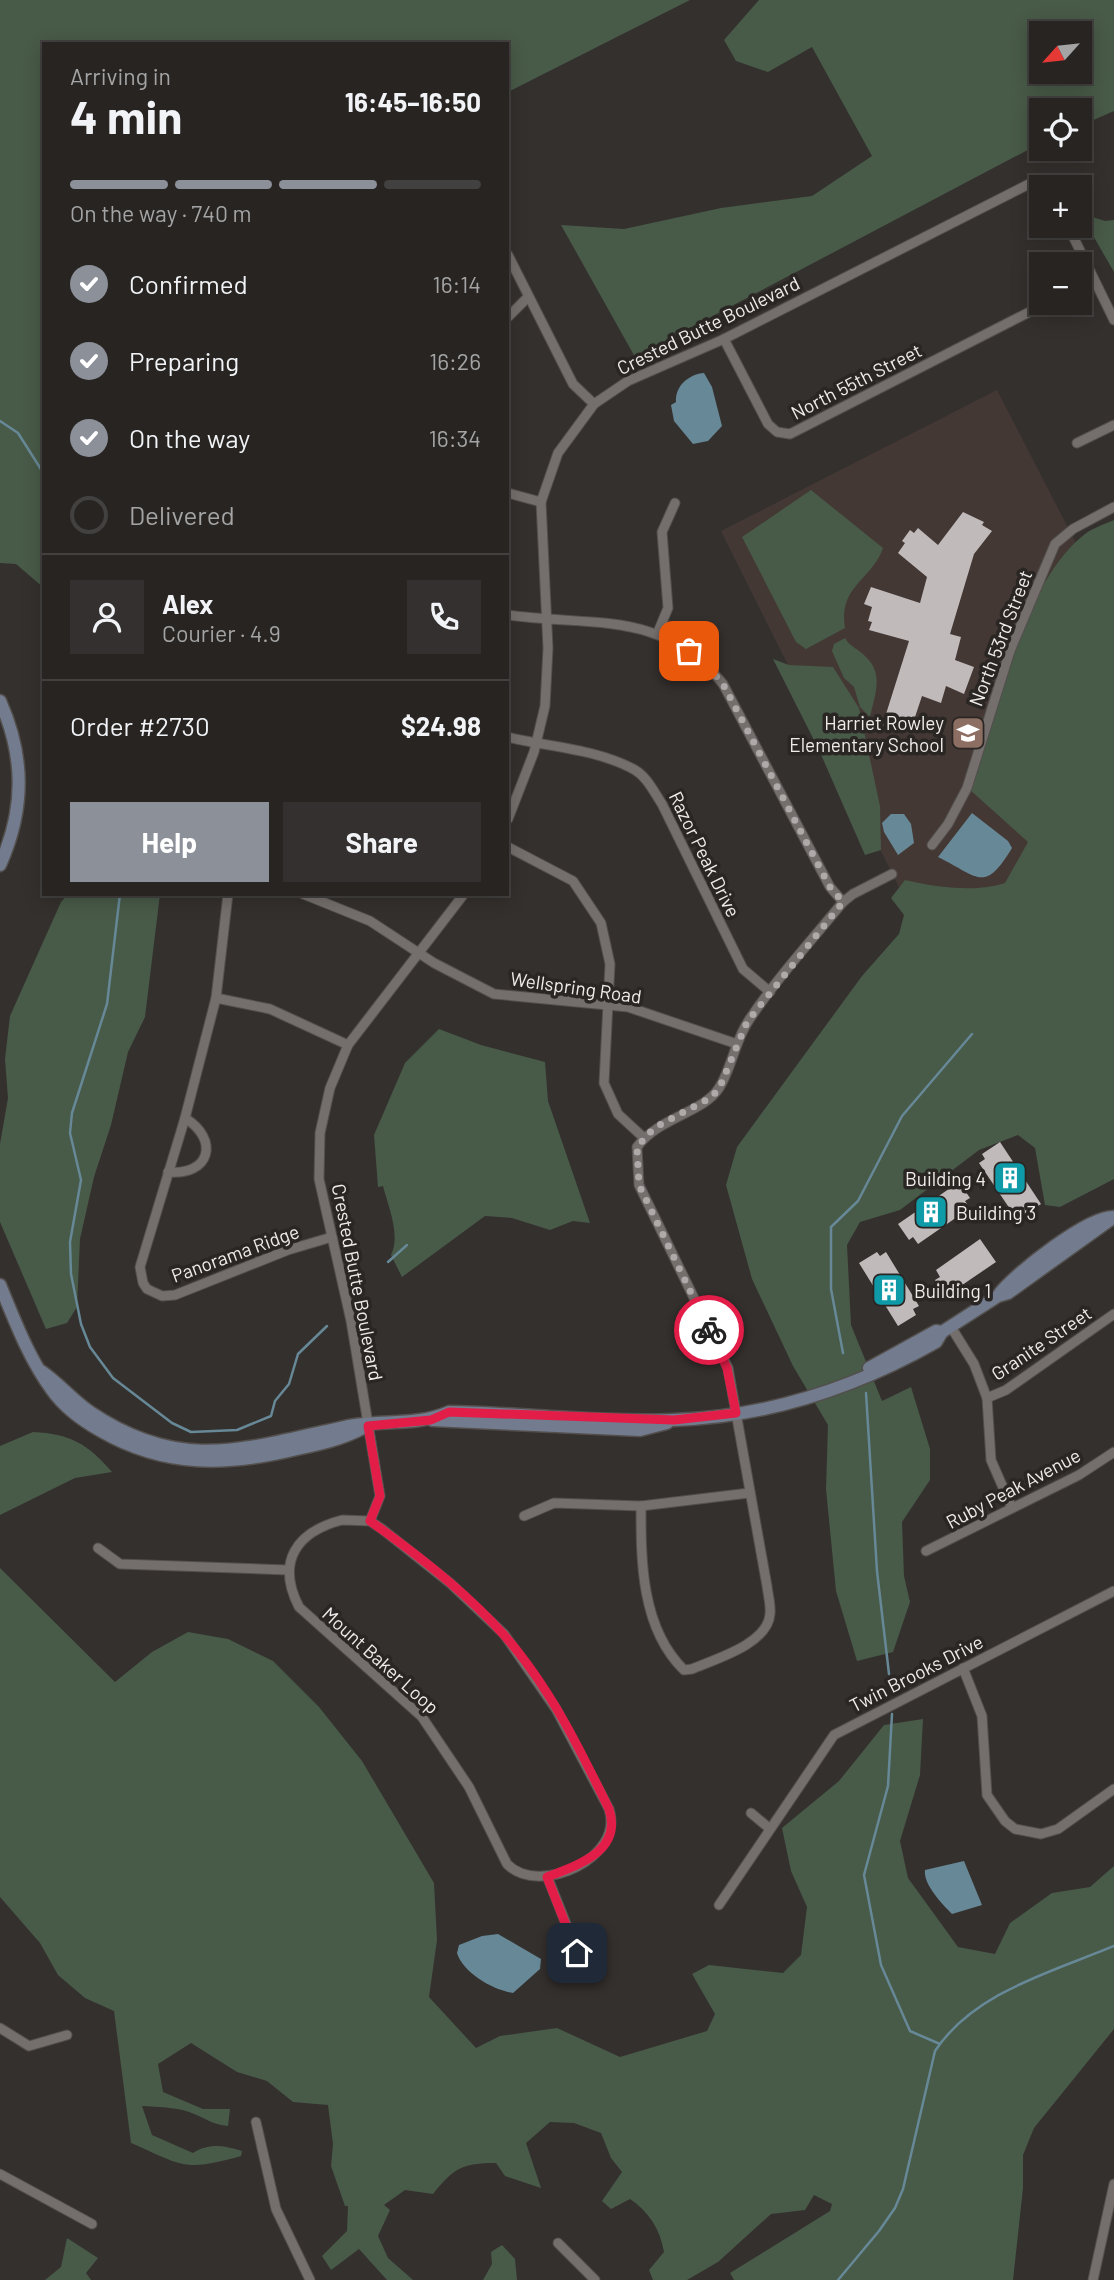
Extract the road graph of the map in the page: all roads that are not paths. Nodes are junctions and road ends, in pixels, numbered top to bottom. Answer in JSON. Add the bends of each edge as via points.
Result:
{"nodes":[{"id":1,"x":1029,"y":192,"type":"edge"},
{"id":2,"x":1074,"y":238,"type":"edge"},
{"id":3,"x":509,"y":257,"type":"edge"},
{"id":4,"x":1093,"y":279,"type":"joint"},
{"id":5,"x":528,"y":297,"type":"junction"},
{"id":6,"x":1029,"y":312,"type":"edge"},
{"id":7,"x":509,"y":316,"type":"edge"},
{"id":8,"x":1114,"y":320,"type":"edge"},
{"id":9,"x":724,"y":339,"type":"junction"},
{"id":10,"x":594,"y":404,"type":"junction"},
{"id":11,"x":1114,"y":425,"type":"edge"},
{"id":12,"x":1077,"y":443,"type":"dead end"},
{"id":13,"x":509,"y":493,"type":"edge"},
{"id":14,"x":541,"y":502,"type":"junction"},
{"id":15,"x":675,"y":503,"type":"dead end"},
{"id":16,"x":1114,"y":507,"type":"edge"},
{"id":17,"x":509,"y":615,"type":"edge"},
{"id":18,"x":546,"y":621,"type":"junction"},
{"id":19,"x":657,"y":632,"type":"junction"},
{"id":20,"x":0,"y":701,"type":"edge"},
{"id":21,"x":509,"y":737,"type":"edge"},
{"id":22,"x":536,"y":744,"type":"junction"},
{"id":23,"x":509,"y":816,"type":"edge"},
{"id":24,"x":932,"y":845,"type":"dead end"},
{"id":25,"x":509,"y":848,"type":"edge"},
{"id":26,"x":0,"y":865,"type":"edge"},
{"id":27,"x":892,"y":874,"type":"dead end"},
{"id":28,"x":228,"y":896,"type":"edge"},
{"id":29,"x":462,"y":896,"type":"edge"},
{"id":30,"x":320,"y":897,"type":"edge"},
{"id":31,"x":843,"y":902,"type":"junction"},
{"id":32,"x":419,"y":953,"type":"junction"},
{"id":33,"x":770,"y":992,"type":"junction"},
{"id":34,"x":216,"y":998,"type":"junction"},
{"id":35,"x":606,"y":1005,"type":"junction"},
{"id":36,"x":737,"y":1044,"type":"junction"},
{"id":37,"x":348,"y":1045,"type":"junction"},
{"id":38,"x":186,"y":1118,"type":"junction"},
{"id":39,"x":644,"y":1138,"type":"junction"},
{"id":40,"x":168,"y":1172,"type":"junction"},
{"id":41,"x":1113,"y":1217,"type":"edge"},
{"id":42,"x":332,"y":1237,"type":"junction"},
{"id":43,"x":0,"y":1285,"type":"edge"},
{"id":44,"x":1114,"y":1314,"type":"edge"},
{"id":45,"x":946,"y":1330,"type":"junction"},
{"id":46,"x":987,"y":1398,"type":"junction"},
{"id":47,"x":736,"y":1413,"type":"junction"},
{"id":48,"x":368,"y":1426,"type":"junction"},
{"id":49,"x":1114,"y":1452,"type":"edge"},
{"id":50,"x":749,"y":1493,"type":"junction"},
{"id":51,"x":641,"y":1506,"type":"junction"},
{"id":52,"x":1012,"y":1508,"type":"junction"},
{"id":53,"x":524,"y":1516,"type":"dead end"},
{"id":54,"x":370,"y":1521,"type":"junction"},
{"id":55,"x":98,"y":1548,"type":"dead end"},
{"id":56,"x":926,"y":1551,"type":"dead end"},
{"id":57,"x":288,"y":1570,"type":"junction"},
{"id":58,"x":1114,"y":1591,"type":"edge"},
{"id":59,"x":963,"y":1668,"type":"junction"},
{"id":60,"x":1114,"y":1790,"type":"edge"},
{"id":61,"x":751,"y":1814,"type":"dead end"},
{"id":62,"x":769,"y":1828,"type":"junction"},
{"id":63,"x":547,"y":1877,"type":"junction"},
{"id":64,"x":719,"y":1905,"type":"dead end"},
{"id":65,"x":580,"y":1959,"type":"dead end"},
{"id":66,"x":0,"y":2028,"type":"edge"},
{"id":67,"x":67,"y":2035,"type":"dead end"},
{"id":68,"x":256,"y":2122,"type":"dead end"},
{"id":69,"x":0,"y":2174,"type":"edge"},
{"id":70,"x":1114,"y":2184,"type":"edge"},
{"id":71,"x":92,"y":2224,"type":"dead end"},
{"id":72,"x":558,"y":2242,"type":"dead end"},
{"id":73,"x":310,"y":2280,"type":"edge"},
{"id":74,"x":594,"y":2280,"type":"edge"},
{"id":75,"x":1093,"y":2280,"type":"edge"}],
"edges":[{"from":1,"to":9,"type":"street","name":"Crested Butte Boulevard"},
{"from":2,"to":4,"type":"street"},
{"from":3,"to":5,"type":"street"},
{"from":4,"to":8,"type":"street"},
{"from":5,"to":7,"type":"street"},
{"from":5,"to":10,"type":"street","via":[[573,384]]},
{"from":6,"to":9,"type":"street","name":"North 55th Street","via":[[790,434],[776,432],[768,424]]},
{"from":9,"to":10,"type":"street","name":"Crested Butte Boulevard","via":[[628,381]]},
{"from":10,"to":14,"type":"street","name":"Crested Butte Boulevard","via":[[558,453]]},
{"from":11,"to":12,"type":"street"},
{"from":13,"to":14,"type":"street"},
{"from":14,"to":18,"type":"street","name":"Crested Butte Boulevard"},
{"from":15,"to":19,"type":"street","via":[[662,531],[668,608]]},
{"from":16,"to":24,"type":"street","name":"North 53rd Street","via":[[1055,544],[1010,651],[967,788]]},
{"from":17,"to":18,"type":"street"},
{"from":18,"to":19,"type":"street","via":[[609,623]]},
{"from":18,"to":22,"type":"street","name":"Crested Butte Boulevard","via":[[545,706]]},
{"from":19,"to":31,"type":"street","via":[[702,660],[723,684],[830,887]]},
{"from":20,"to":26,"type":"street","via":[[15,734],[19,776],[17,818]]},
{"from":21,"to":22,"type":"street","name":"Razor Peak Drive"},
{"from":22,"to":23,"type":"street","name":"Crested Butte Boulevard"},
{"from":22,"to":33,"type":"street","name":"Razor Peak Drive","via":[[596,756],[635,770],[647,782],[743,969]]},
{"from":25,"to":35,"type":"street","via":[[573,881],[591,904],[601,923],[610,964]]},
{"from":27,"to":31,"type":"street"},
{"from":28,"to":34,"type":"street","name":"Panorama Ridge"},
{"from":29,"to":32,"type":"street","name":"Crested Butte Boulevard"},
{"from":30,"to":32,"type":"street","name":"Wellspring Road"},
{"from":31,"to":33,"type":"street"},
{"from":32,"to":35,"type":"street","name":"Wellspring Road","via":[[494,993]]},
{"from":32,"to":37,"type":"street","name":"Crested Butte Boulevard"},
{"from":33,"to":36,"type":"street"},
{"from":34,"to":37,"type":"street","via":[[270,1009]]},
{"from":34,"to":38,"type":"street","name":"Panorama Ridge"},
{"from":35,"to":36,"type":"street","name":"Wellspring Road","via":[[628,1007]]},
{"from":35,"to":39,"type":"street","via":[[604,1083],[618,1114]]},
{"from":36,"to":39,"type":"street","via":[[719,1089]]},
{"from":37,"to":42,"type":"street","name":"Crested Butte Boulevard","via":[[330,1088],[320,1133],[319,1179]]},
{"from":38,"to":40,"type":"street","name":"Panorama Ridge"},
{"from":38,"to":40,"type":"street","via":[[207,1139],[207,1152],[195,1170]]},
{"from":39,"to":47,"type":"street","via":[[637,1147],[639,1185],[727,1368]]},
{"from":40,"to":42,"type":"street","name":"Panorama Ridge","via":[[139,1267],[143,1283],[154,1293],[175,1295]]},
{"from":41,"to":45,"type":"street","via":[[1008,1293]]},
{"from":42,"to":48,"type":"street","name":"Crested Butte Boulevard"},
{"from":43,"to":48,"type":"street","via":[[41,1371],[87,1411],[155,1444],[179,1450],[241,1450],[348,1426]]},
{"from":44,"to":46,"type":"street","name":"Granite Street","via":[[1006,1390]]},
{"from":45,"to":46,"type":"street","via":[[974,1364]]},
{"from":45,"to":47,"type":"street","via":[[799,1400]]},
{"from":46,"to":52,"type":"street","via":[[991,1460]]},
{"from":47,"to":48,"type":"street","via":[[674,1420],[651,1430],[431,1420]]},
{"from":47,"to":50,"type":"street"},
{"from":48,"to":54,"type":"street","via":[[380,1496]]},
{"from":49,"to":52,"type":"street","name":"Ruby Peak Avenue"},
{"from":50,"to":51,"type":"street"},
{"from":50,"to":51,"type":"street","via":[[770,1615],[764,1630],[749,1642],[684,1670],[653,1619],[646,1596]]},
{"from":51,"to":53,"type":"street","via":[[554,1503]]},
{"from":52,"to":56,"type":"street","name":"Ruby Peak Avenue"},
{"from":54,"to":57,"type":"street","via":[[321,1526],[296,1547]]},
{"from":54,"to":63,"type":"street","via":[[450,1583],[504,1634],[556,1709],[601,1792],[613,1821],[609,1838],[587,1861]]},
{"from":55,"to":57,"type":"street","via":[[120,1564]]},
{"from":57,"to":63,"type":"street","name":"Mount Baker Loop","via":[[291,1592],[306,1616],[370,1668],[431,1728],[469,1787],[507,1864],[523,1877]]},
{"from":58,"to":59,"type":"street","name":"Twin Brooks Drive"},
{"from":59,"to":60,"type":"street","via":[[982,1716],[987,1795],[1005,1821],[1015,1829],[1041,1833],[1058,1829]]},
{"from":59,"to":62,"type":"street","name":"Twin Brooks Drive","via":[[834,1735]]},
{"from":61,"to":62,"type":"street"},
{"from":62,"to":64,"type":"street","name":"Twin Brooks Drive"},
{"from":63,"to":65,"type":"street"},
{"from":66,"to":67,"type":"street","via":[[29,2046]]},
{"from":68,"to":73,"type":"street","via":[[276,2209]]},
{"from":69,"to":71,"type":"street"},
{"from":70,"to":75,"type":"street"},
{"from":72,"to":74,"type":"street"}]}
